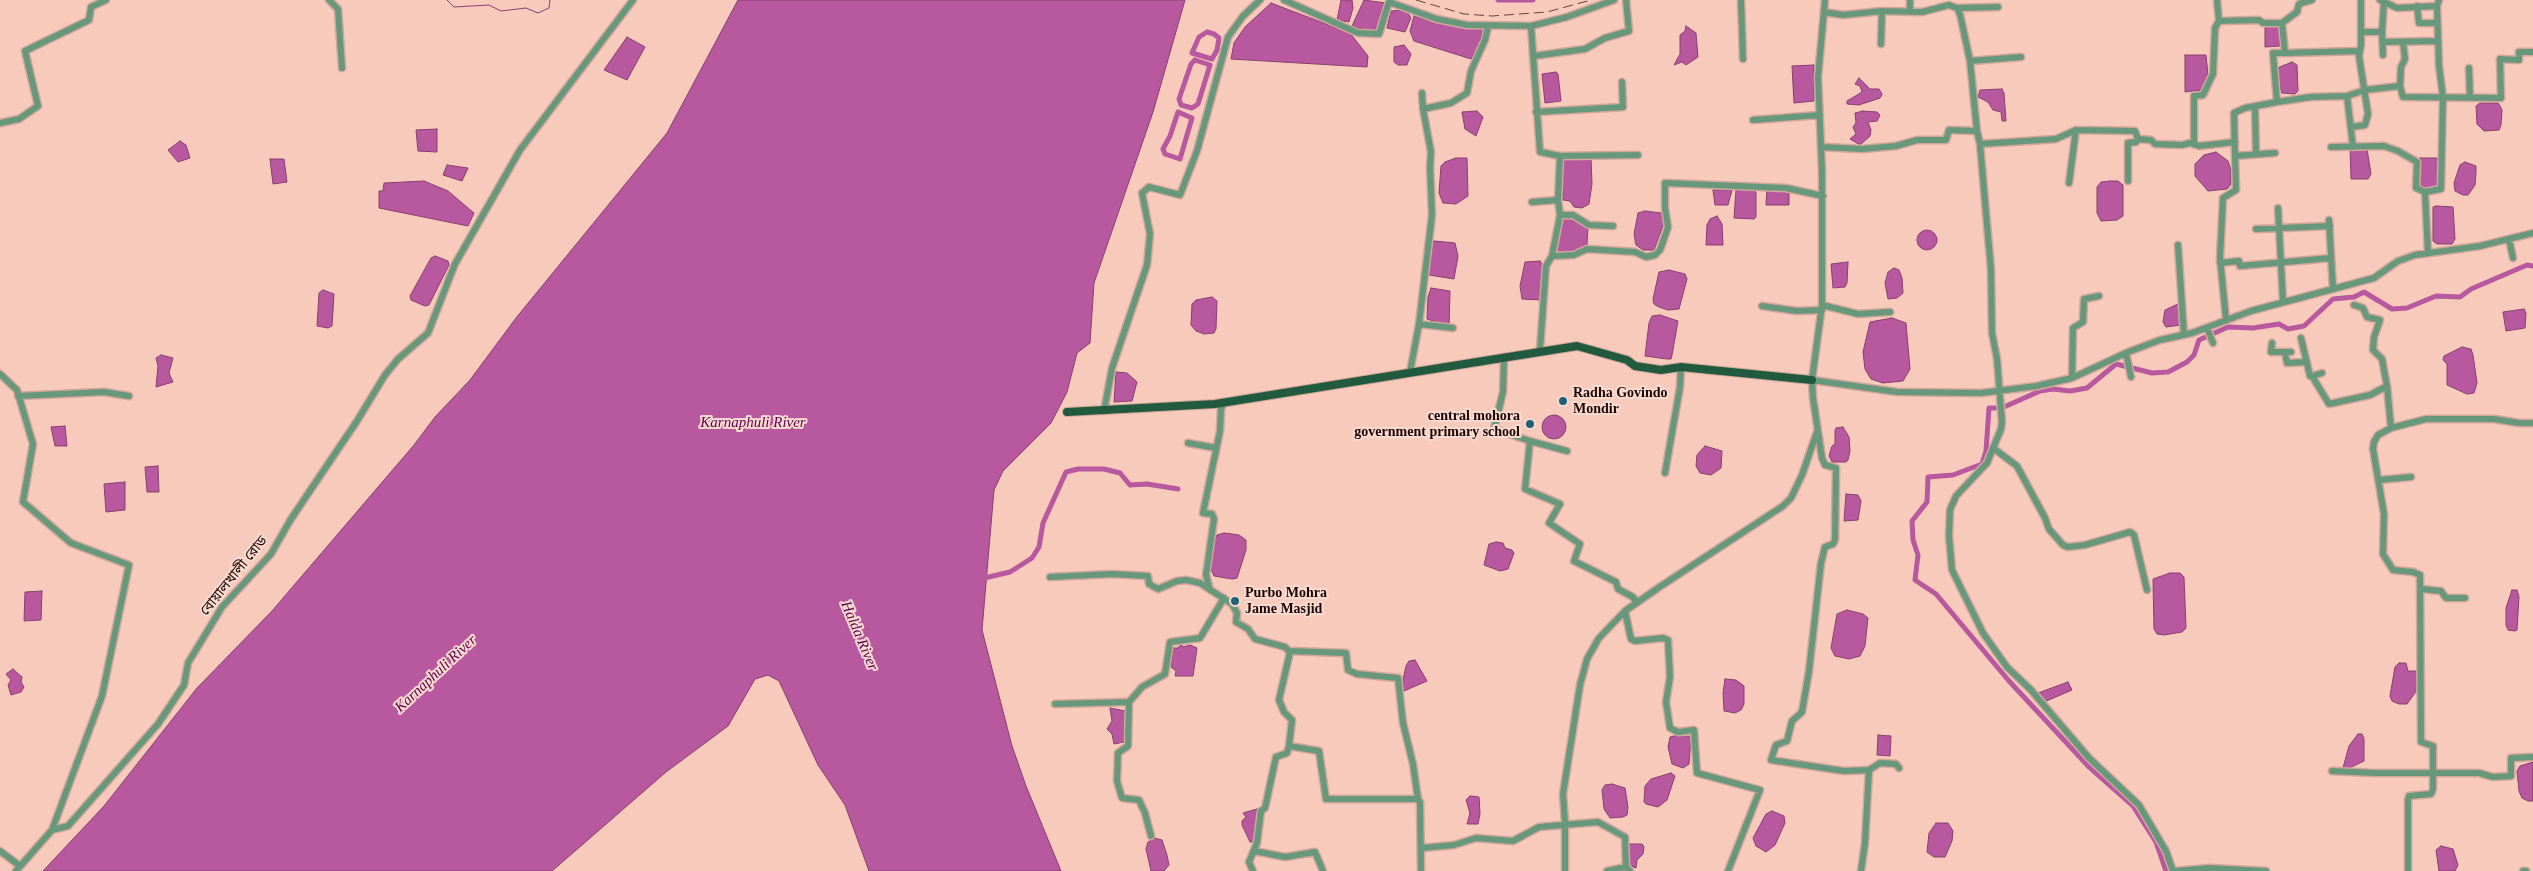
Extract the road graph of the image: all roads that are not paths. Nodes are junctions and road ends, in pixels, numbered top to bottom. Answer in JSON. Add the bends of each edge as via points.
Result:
{"nodes":[{"id":1,"x":106,"y":0,"type":"edge"},
{"id":2,"x":329,"y":0,"type":"edge"},
{"id":3,"x":633,"y":0,"type":"edge"},
{"id":4,"x":1260,"y":0,"type":"edge"},
{"id":5,"x":1284,"y":0,"type":"edge"},
{"id":6,"x":1614,"y":0,"type":"edge"},
{"id":7,"x":1626,"y":0,"type":"edge"},
{"id":8,"x":1740,"y":0,"type":"edge"},
{"id":9,"x":1825,"y":0,"type":"edge"},
{"id":10,"x":1910,"y":0,"type":"edge"},
{"id":11,"x":2217,"y":0,"type":"edge"},
{"id":12,"x":2312,"y":0,"type":"edge"},
{"id":13,"x":2361,"y":0,"type":"edge"},
{"id":14,"x":1386,"y":1,"type":"edge"},
{"id":15,"x":2382,"y":1,"type":"edge"},
{"id":16,"x":1949,"y":2,"type":"edge"},
{"id":17,"x":2438,"y":3,"type":"edge"},
{"id":18,"x":2417,"y":6,"type":"junction"},
{"id":19,"x":1998,"y":7,"type":"dead end"},
{"id":20,"x":1957,"y":8,"type":"junction"},
{"id":21,"x":1882,"y":11,"type":"junction"},
{"id":22,"x":1824,"y":12,"type":"junction"},
{"id":23,"x":1910,"y":12,"type":"junction"},
{"id":24,"x":2219,"y":21,"type":"junction"},
{"id":25,"x":2282,"y":23,"type":"junction"},
{"id":26,"x":2437,"y":23,"type":"junction"},
{"id":27,"x":1488,"y":26,"type":"junction"},
{"id":28,"x":1532,"y":26,"type":"junction"},
{"id":29,"x":2361,"y":32,"type":"junction"},
{"id":30,"x":2382,"y":32,"type":"junction"},
{"id":31,"x":2438,"y":41,"type":"junction"},
{"id":32,"x":2383,"y":42,"type":"junction"},
{"id":33,"x":2403,"y":42,"type":"junction"},
{"id":34,"x":1881,"y":44,"type":"dead end"},
{"id":35,"x":2360,"y":51,"type":"junction"},
{"id":36,"x":2533,"y":52,"type":"edge"},
{"id":37,"x":2284,"y":53,"type":"junction"},
{"id":38,"x":2383,"y":55,"type":"dead end"},
{"id":39,"x":1534,"y":56,"type":"junction"},
{"id":40,"x":2021,"y":57,"type":"dead end"},
{"id":41,"x":1743,"y":59,"type":"dead end"},
{"id":42,"x":1970,"y":61,"type":"junction"},
{"id":43,"x":342,"y":68,"type":"dead end"},
{"id":44,"x":2469,"y":68,"type":"dead end"},
{"id":45,"x":1622,"y":82,"type":"dead end"},
{"id":46,"x":2400,"y":86,"type":"junction"},
{"id":47,"x":2365,"y":90,"type":"junction"},
{"id":48,"x":1422,"y":93,"type":"dead end"},
{"id":49,"x":2347,"y":96,"type":"junction"},
{"id":50,"x":2443,"y":98,"type":"junction"},
{"id":51,"x":2470,"y":98,"type":"junction"},
{"id":52,"x":2277,"y":102,"type":"junction"},
{"id":53,"x":2255,"y":107,"type":"junction"},
{"id":54,"x":1423,"y":109,"type":"junction"},
{"id":55,"x":1536,"y":112,"type":"junction"},
{"id":56,"x":1820,"y":116,"type":"junction"},
{"id":57,"x":1753,"y":120,"type":"dead end"},
{"id":58,"x":0,"y":123,"type":"edge"},
{"id":59,"x":2352,"y":127,"type":"junction"},
{"id":60,"x":2076,"y":130,"type":"junction"},
{"id":61,"x":1977,"y":131,"type":"junction"},
{"id":62,"x":2138,"y":138,"type":"junction"},
{"id":63,"x":2235,"y":142,"type":"junction"},
{"id":64,"x":2194,"y":143,"type":"junction"},
{"id":65,"x":1980,"y":144,"type":"junction"},
{"id":66,"x":1822,"y":147,"type":"junction"},
{"id":67,"x":2331,"y":147,"type":"dead end"},
{"id":68,"x":2353,"y":147,"type":"junction"},
{"id":69,"x":2275,"y":153,"type":"dead end"},
{"id":70,"x":2256,"y":154,"type":"junction"},
{"id":71,"x":1638,"y":155,"type":"dead end"},
{"id":72,"x":1560,"y":156,"type":"junction"},
{"id":73,"x":2235,"y":156,"type":"junction"},
{"id":74,"x":2128,"y":181,"type":"dead end"},
{"id":75,"x":2069,"y":183,"type":"dead end"},
{"id":76,"x":2425,"y":192,"type":"junction"},
{"id":77,"x":1823,"y":196,"type":"junction"},
{"id":78,"x":1558,"y":200,"type":"junction"},
{"id":79,"x":1532,"y":202,"type":"dead end"},
{"id":80,"x":2278,"y":208,"type":"dead end"},
{"id":81,"x":1560,"y":215,"type":"junction"},
{"id":82,"x":1613,"y":226,"type":"dead end"},
{"id":83,"x":2279,"y":228,"type":"junction"},
{"id":84,"x":2256,"y":229,"type":"dead end"},
{"id":85,"x":2533,"y":232,"type":"edge"},
{"id":86,"x":2509,"y":239,"type":"junction"},
{"id":87,"x":2178,"y":245,"type":"dead end"},
{"id":88,"x":2428,"y":253,"type":"junction"},
{"id":89,"x":1552,"y":256,"type":"junction"},
{"id":90,"x":2332,"y":258,"type":"junction"},
{"id":91,"x":2513,"y":258,"type":"dead end"},
{"id":92,"x":2220,"y":263,"type":"junction"},
{"id":93,"x":2281,"y":263,"type":"junction"},
{"id":94,"x":2332,"y":289,"type":"junction"},
{"id":95,"x":2099,"y":296,"type":"dead end"},
{"id":96,"x":2283,"y":301,"type":"junction"},
{"id":97,"x":2354,"y":305,"type":"dead end"},
{"id":98,"x":1762,"y":306,"type":"dead end"},
{"id":99,"x":1822,"y":308,"type":"junction"},
{"id":100,"x":1890,"y":312,"type":"dead end"},
{"id":101,"x":2226,"y":319,"type":"junction"},
{"id":102,"x":1419,"y":324,"type":"junction"},
{"id":103,"x":1453,"y":328,"type":"dead end"},
{"id":104,"x":2184,"y":335,"type":"junction"},
{"id":105,"x":2301,"y":338,"type":"dead end"},
{"id":106,"x":2272,"y":343,"type":"dead end"},
{"id":107,"x":1540,"y":350,"type":"junction"},
{"id":108,"x":2126,"y":352,"type":"junction"},
{"id":109,"x":1504,"y":359,"type":"junction"},
{"id":110,"x":2307,"y":362,"type":"junction"},
{"id":111,"x":1681,"y":367,"type":"junction"},
{"id":112,"x":2130,"y":371,"type":"dead end"},
{"id":113,"x":1410,"y":372,"type":"junction"},
{"id":114,"x":2322,"y":373,"type":"dead end"},
{"id":115,"x":0,"y":374,"type":"edge"},
{"id":116,"x":2312,"y":376,"type":"junction"},
{"id":117,"x":2072,"y":378,"type":"junction"},
{"id":118,"x":1812,"y":380,"type":"junction"},
{"id":119,"x":2387,"y":386,"type":"junction"},
{"id":120,"x":1999,"y":391,"type":"junction"},
{"id":121,"x":18,"y":396,"type":"junction"},
{"id":122,"x":129,"y":396,"type":"dead end"},
{"id":123,"x":1224,"y":402,"type":"junction"},
{"id":124,"x":1104,"y":411,"type":"junction"},
{"id":125,"x":1067,"y":412,"type":"dead end"},
{"id":126,"x":2533,"y":423,"type":"edge"},
{"id":127,"x":2391,"y":428,"type":"junction"},
{"id":128,"x":1817,"y":432,"type":"junction"},
{"id":129,"x":1530,"y":440,"type":"junction"},
{"id":130,"x":1188,"y":443,"type":"dead end"},
{"id":131,"x":1216,"y":448,"type":"junction"},
{"id":132,"x":1993,"y":448,"type":"junction"},
{"id":133,"x":1567,"y":451,"type":"dead end"},
{"id":134,"x":1665,"y":473,"type":"dead end"},
{"id":135,"x":2410,"y":477,"type":"dead end"},
{"id":136,"x":2378,"y":480,"type":"junction"},
{"id":137,"x":1050,"y":577,"type":"dead end"},
{"id":138,"x":2421,"y":589,"type":"junction"},
{"id":139,"x":1210,"y":590,"type":"junction"},
{"id":140,"x":2147,"y":590,"type":"dead end"},
{"id":141,"x":1224,"y":598,"type":"junction"},
{"id":142,"x":2465,"y":598,"type":"dead end"},
{"id":143,"x":1637,"y":603,"type":"junction"},
{"id":144,"x":1625,"y":612,"type":"junction"},
{"id":145,"x":1289,"y":651,"type":"junction"},
{"id":146,"x":1129,"y":702,"type":"junction"},
{"id":147,"x":1055,"y":704,"type":"dead end"},
{"id":148,"x":1289,"y":746,"type":"junction"},
{"id":149,"x":2533,"y":757,"type":"edge"},
{"id":150,"x":1899,"y":768,"type":"dead end"},
{"id":151,"x":1869,"y":770,"type":"junction"},
{"id":152,"x":2332,"y":771,"type":"dead end"},
{"id":153,"x":2433,"y":774,"type":"junction"},
{"id":154,"x":1418,"y":799,"type":"junction"},
{"id":155,"x":1566,"y":823,"type":"junction"},
{"id":156,"x":52,"y":830,"type":"junction"},
{"id":157,"x":1151,"y":836,"type":"dead end"},
{"id":158,"x":1422,"y":848,"type":"junction"},
{"id":159,"x":0,"y":851,"type":"edge"},
{"id":160,"x":1254,"y":851,"type":"junction"},
{"id":161,"x":18,"y":868,"type":"edge"},
{"id":162,"x":1628,"y":869,"type":"edge"},
{"id":163,"x":1253,"y":871,"type":"edge"},
{"id":164,"x":1323,"y":871,"type":"edge"},
{"id":165,"x":1421,"y":871,"type":"edge"},
{"id":166,"x":1566,"y":871,"type":"edge"},
{"id":167,"x":1607,"y":871,"type":"edge"},
{"id":168,"x":1728,"y":871,"type":"edge"},
{"id":169,"x":1861,"y":871,"type":"edge"},
{"id":170,"x":2172,"y":871,"type":"edge"},
{"id":171,"x":2176,"y":871,"type":"edge"},
{"id":172,"x":2266,"y":871,"type":"edge"},
{"id":173,"x":2408,"y":871,"type":"edge"}],
"edges":[{"from":1,"to":58,"type":"street","via":[[91,6],[89,20],[25,51],[38,106],[19,119]]},
{"from":2,"to":43,"type":"street","via":[[338,9]]},
{"from":3,"to":156,"type":"street","name":"বোয়ালখালী রোড","via":[[520,150],[455,264],[432,327],[385,375],[272,554],[216,615],[188,663],[184,685],[158,724],[68,826]]},
{"from":4,"to":124,"type":"street","via":[[1228,37],[1197,151],[1180,194],[1149,187],[1142,193],[1150,234],[1147,265],[1112,368]]},
{"from":5,"to":14,"type":"street","via":[[1358,33],[1379,34]]},
{"from":6,"to":28,"type":"street"},
{"from":7,"to":39,"type":"street","via":[[1628,31],[1585,49]]},
{"from":8,"to":41,"type":"street"},
{"from":9,"to":22,"type":"street"},
{"from":10,"to":23,"type":"street"},
{"from":11,"to":24,"type":"street"},
{"from":12,"to":25,"type":"street","via":[[2299,4],[2297,12]]},
{"from":13,"to":29,"type":"street"},
{"from":14,"to":27,"type":"street","via":[[1437,19]]},
{"from":15,"to":18,"type":"street","via":[[2397,8]]},
{"from":15,"to":30,"type":"street"},
{"from":16,"to":20,"type":"street"},
{"from":16,"to":23,"type":"street","via":[[1926,12]]},
{"from":17,"to":18,"type":"street"},
{"from":17,"to":26,"type":"street"},
{"from":18,"to":26,"type":"street","via":[[2419,23]]},
{"from":19,"to":20,"type":"street"},
{"from":20,"to":42,"type":"street"},
{"from":21,"to":22,"type":"street","via":[[1843,15]]},
{"from":21,"to":23,"type":"street"},
{"from":21,"to":34,"type":"street"},
{"from":22,"to":56,"type":"street","via":[[1818,77]]},
{"from":24,"to":25,"type":"street"},
{"from":24,"to":64,"type":"street","via":[[2215,28],[2213,74],[2203,95],[2194,96]]},
{"from":25,"to":37,"type":"street"},
{"from":26,"to":31,"type":"street"},
{"from":27,"to":28,"type":"street"},
{"from":27,"to":54,"type":"street","via":[[1471,71],[1467,93],[1451,104]]},
{"from":28,"to":39,"type":"street"},
{"from":29,"to":30,"type":"street"},
{"from":29,"to":35,"type":"street"},
{"from":30,"to":32,"type":"street"},
{"from":31,"to":33,"type":"street"},
{"from":31,"to":50,"type":"street"},
{"from":32,"to":33,"type":"street"},
{"from":32,"to":38,"type":"street"},
{"from":33,"to":46,"type":"street","via":[[2405,58]]},
{"from":35,"to":37,"type":"street"},
{"from":35,"to":47,"type":"street"},
{"from":36,"to":51,"type":"street","via":[[2519,52],[2519,60],[2500,60],[2501,98]]},
{"from":37,"to":52,"type":"street","via":[[2273,53]]},
{"from":39,"to":55,"type":"street"},
{"from":40,"to":42,"type":"street"},
{"from":42,"to":61,"type":"street"},
{"from":44,"to":51,"type":"street"},
{"from":45,"to":55,"type":"street","via":[[1623,107]]},
{"from":46,"to":47,"type":"street"},
{"from":46,"to":50,"type":"street","via":[[2403,97]]},
{"from":47,"to":49,"type":"street"},
{"from":47,"to":59,"type":"street","via":[[2368,114],[2365,125]]},
{"from":48,"to":54,"type":"street"},
{"from":49,"to":52,"type":"street"},
{"from":49,"to":59,"type":"street"},
{"from":50,"to":51,"type":"street"},
{"from":50,"to":76,"type":"street","via":[[2441,189]]},
{"from":52,"to":53,"type":"street"},
{"from":53,"to":63,"type":"street","via":[[2234,114]]},
{"from":53,"to":70,"type":"street"},
{"from":54,"to":102,"type":"street","via":[[1431,152],[1432,215]]},
{"from":55,"to":72,"type":"street","via":[[1540,152]]},
{"from":56,"to":57,"type":"street"},
{"from":56,"to":66,"type":"street"},
{"from":59,"to":68,"type":"street"},
{"from":60,"to":62,"type":"street","via":[[2135,131]]},
{"from":60,"to":65,"type":"street","via":[[2056,139]]},
{"from":60,"to":75,"type":"street"},
{"from":61,"to":65,"type":"street"},
{"from":61,"to":66,"type":"street","via":[[1949,130],[1946,140],[1918,140],[1896,146],[1862,149]]},
{"from":62,"to":64,"type":"street","via":[[2155,144]]},
{"from":62,"to":74,"type":"street","via":[[2136,142],[2128,143]]},
{"from":63,"to":64,"type":"street","via":[[2199,146]]},
{"from":63,"to":73,"type":"street"},
{"from":65,"to":120,"type":"street","via":[[1991,270],[1992,333]]},
{"from":66,"to":77,"type":"street"},
{"from":67,"to":68,"type":"street"},
{"from":68,"to":76,"type":"street","via":[[2384,146],[2414,160],[2417,162],[2416,188]]},
{"from":69,"to":70,"type":"street"},
{"from":70,"to":73,"type":"street"},
{"from":71,"to":72,"type":"street"},
{"from":72,"to":78,"type":"street"},
{"from":73,"to":92,"type":"street","via":[[2236,190],[2223,198]]},
{"from":76,"to":88,"type":"street"},
{"from":77,"to":89,"type":"street","via":[[1786,188],[1666,183],[1664,208],[1668,228],[1655,255],[1646,257],[1635,252],[1587,249],[1574,255]]},
{"from":77,"to":99,"type":"street"},
{"from":78,"to":79,"type":"street"},
{"from":78,"to":81,"type":"street"},
{"from":80,"to":83,"type":"street"},
{"from":81,"to":82,"type":"street","via":[[1573,215],[1589,225]]},
{"from":81,"to":89,"type":"street"},
{"from":83,"to":84,"type":"street"},
{"from":83,"to":90,"type":"street","via":[[2330,223]]},
{"from":83,"to":93,"type":"street"},
{"from":85,"to":86,"type":"street"},
{"from":86,"to":88,"type":"street"},
{"from":86,"to":91,"type":"street"},
{"from":87,"to":104,"type":"street"},
{"from":88,"to":94,"type":"street","via":[[2398,261],[2374,278]]},
{"from":89,"to":107,"type":"street","via":[[1546,266]]},
{"from":90,"to":93,"type":"street"},
{"from":90,"to":94,"type":"street"},
{"from":92,"to":93,"type":"street","via":[[2239,261],[2240,266]]},
{"from":92,"to":101,"type":"street"},
{"from":93,"to":96,"type":"street"},
{"from":94,"to":96,"type":"street"},
{"from":95,"to":117,"type":"street","via":[[2084,299],[2083,322],[2073,328]]},
{"from":96,"to":101,"type":"street"},
{"from":97,"to":119,"type":"street","via":[[2363,308],[2367,316],[2380,320],[2373,350],[2382,359]]},
{"from":98,"to":99,"type":"street","via":[[1797,311]]},
{"from":99,"to":100,"type":"street","via":[[1858,314]]},
{"from":99,"to":118,"type":"street"},
{"from":101,"to":104,"type":"street","via":[[2210,335]]},
{"from":102,"to":103,"type":"street"},
{"from":102,"to":113,"type":"street"},
{"from":104,"to":108,"type":"street"},
{"from":105,"to":110,"type":"street"},
{"from":106,"to":110,"type":"street","via":[[2271,352],[2288,352],[2287,363]]},
{"from":107,"to":109,"type":"main road"},
{"from":107,"to":111,"type":"main road","via":[[1577,346],[1627,360],[1635,366],[1666,370]]},
{"from":108,"to":112,"type":"street"},
{"from":108,"to":117,"type":"street"},
{"from":109,"to":113,"type":"main road"},
{"from":109,"to":129,"type":"street","via":[[1503,392],[1494,429]]},
{"from":110,"to":116,"type":"street"},
{"from":111,"to":118,"type":"main road"},
{"from":111,"to":134,"type":"street"},
{"from":113,"to":123,"type":"main road"},
{"from":114,"to":116,"type":"street"},
{"from":115,"to":121,"type":"street","via":[[17,390]]},
{"from":116,"to":119,"type":"street","via":[[2329,404],[2380,392]]},
{"from":117,"to":120,"type":"street"},
{"from":118,"to":120,"type":"street","via":[[1897,392]]},
{"from":118,"to":128,"type":"street"},
{"from":119,"to":127,"type":"street"},
{"from":120,"to":132,"type":"street","via":[[2002,429]]},
{"from":121,"to":122,"type":"street","via":[[104,392]]},
{"from":121,"to":156,"type":"street","via":[[33,444],[23,502],[71,543],[129,565],[102,696]]},
{"from":123,"to":124,"type":"main road"},
{"from":123,"to":131,"type":"street"},
{"from":124,"to":125,"type":"main road"},
{"from":126,"to":127,"type":"street","via":[[2494,418],[2426,419]]},
{"from":127,"to":136,"type":"street","via":[[2382,432],[2374,442]]},
{"from":128,"to":143,"type":"street","via":[[1802,475],[1791,498],[1783,506]]},
{"from":128,"to":151,"type":"street","via":[[1825,465],[1836,468],[1835,540],[1825,547],[1821,563],[1802,712],[1792,721],[1787,741],[1776,745],[1772,760],[1844,771]]},
{"from":129,"to":133,"type":"street"},
{"from":129,"to":143,"type":"street","via":[[1525,489],[1560,504],[1549,523],[1580,544],[1574,561],[1616,582],[1618,589]]},
{"from":130,"to":131,"type":"street"},
{"from":131,"to":139,"type":"street","via":[[1203,513],[1212,514],[1214,519],[1206,575]]},
{"from":132,"to":140,"type":"street","via":[[2017,466],[2049,529],[2063,545],[2085,545],[2130,532],[2134,535]]},
{"from":132,"to":170,"type":"street","via":[[1987,463],[1956,496],[1950,510],[1952,570],[1983,633],[2006,667],[2031,690],[2089,758],[2139,805],[2166,851]]},
{"from":135,"to":136,"type":"street"},
{"from":136,"to":138,"type":"street","via":[[2384,514],[2383,554],[2393,570],[2418,573]]},
{"from":137,"to":139,"type":"street","via":[[1148,576],[1149,584],[1158,589],[1186,580],[1200,583]]},
{"from":138,"to":142,"type":"street","via":[[2442,590],[2446,598]]},
{"from":138,"to":153,"type":"street","via":[[2421,742],[2433,746]]},
{"from":139,"to":141,"type":"street"},
{"from":141,"to":145,"type":"street","via":[[1235,607],[1236,622],[1248,628],[1255,639]]},
{"from":141,"to":146,"type":"street","via":[[1200,638],[1170,642],[1166,674],[1142,687]]},
{"from":143,"to":144,"type":"street"},
{"from":144,"to":155,"type":"street","via":[[1599,638],[1585,667],[1563,794]]},
{"from":144,"to":168,"type":"street","via":[[1631,640],[1668,640],[1670,677],[1666,702],[1670,728],[1678,732],[1694,730],[1697,773],[1760,790]]},
{"from":145,"to":148,"type":"street","via":[[1280,700],[1284,712],[1292,720]]},
{"from":145,"to":154,"type":"street","via":[[1346,653],[1348,670],[1356,674],[1398,678]]},
{"from":146,"to":147,"type":"street"},
{"from":146,"to":157,"type":"street","via":[[1128,741],[1126,749],[1118,753],[1117,781],[1122,798],[1139,800]]},
{"from":148,"to":154,"type":"street","via":[[1319,750],[1328,800]]},
{"from":148,"to":160,"type":"street","via":[[1287,753],[1275,760]]},
{"from":149,"to":153,"type":"street","via":[[2511,758],[2511,776]]},
{"from":150,"to":151,"type":"street","via":[[1896,764],[1880,763]]},
{"from":151,"to":169,"type":"street","via":[[1866,843]]},
{"from":152,"to":153,"type":"street"},
{"from":153,"to":173,"type":"street","via":[[2431,794],[2409,796]]},
{"from":154,"to":158,"type":"street"},
{"from":155,"to":158,"type":"street","via":[[1539,827],[1513,841],[1476,838],[1454,845]]},
{"from":155,"to":162,"type":"street","via":[[1598,822],[1622,834],[1627,843]]},
{"from":155,"to":166,"type":"street"},
{"from":156,"to":161,"type":"street","name":"বোয়ালখালী রোড"},
{"from":158,"to":165,"type":"street"},
{"from":159,"to":161,"type":"street"},
{"from":160,"to":163,"type":"street","via":[[1250,862]]},
{"from":160,"to":164,"type":"street","via":[[1285,857],[1315,852]]},
{"from":162,"to":167,"type":"street"},
{"from":171,"to":172,"type":"street","via":[[2209,868]]}]}
